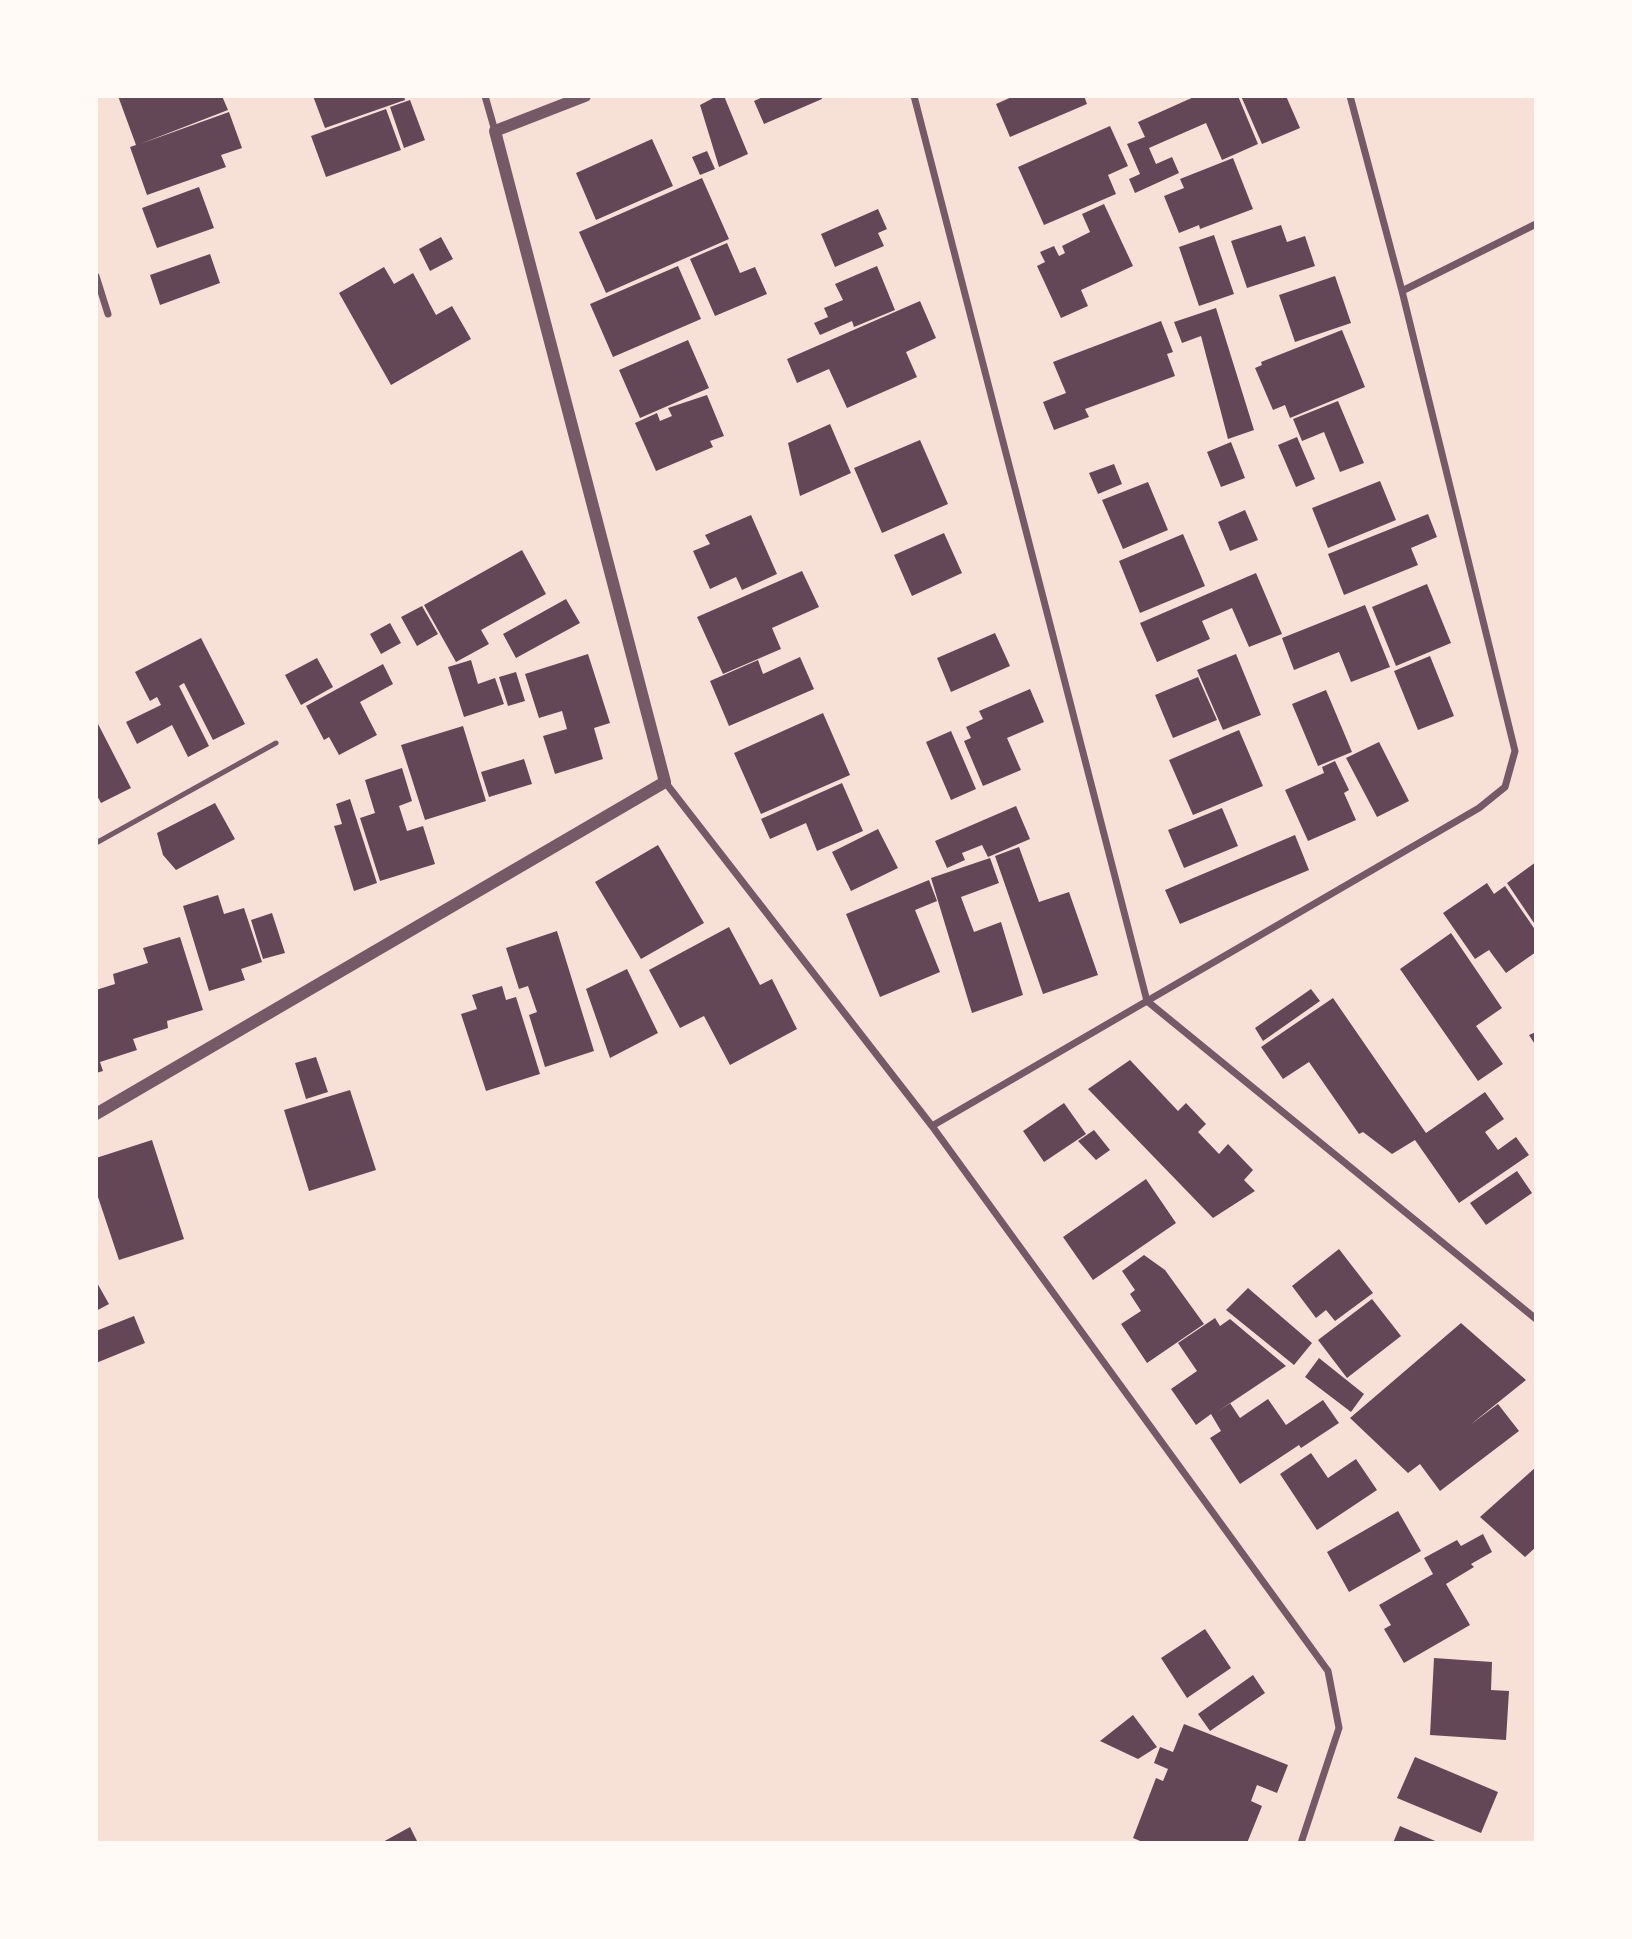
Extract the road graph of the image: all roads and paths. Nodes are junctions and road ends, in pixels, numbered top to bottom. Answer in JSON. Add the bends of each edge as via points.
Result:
{"nodes":[{"id":1,"x":485,"y":96,"type":"edge"},
{"id":2,"x":585,"y":96,"type":"edge"},
{"id":3,"x":914,"y":96,"type":"edge"},
{"id":4,"x":1350,"y":96,"type":"edge"},
{"id":5,"x":495,"y":131,"type":"junction"},
{"id":6,"x":1536,"y":224,"type":"edge"},
{"id":7,"x":96,"y":276,"type":"edge"},
{"id":8,"x":1402,"y":290,"type":"junction"},
{"id":9,"x":108,"y":314,"type":"dead end"},
{"id":10,"x":276,"y":743,"type":"dead end"},
{"id":11,"x":665,"y":782,"type":"junction"},
{"id":12,"x":96,"y":843,"type":"edge"},
{"id":13,"x":1147,"y":1001,"type":"junction"},
{"id":14,"x":96,"y":1114,"type":"edge"},
{"id":15,"x":932,"y":1126,"type":"junction"},
{"id":16,"x":1536,"y":1319,"type":"edge"},
{"id":17,"x":1301,"y":1843,"type":"edge"}],
"edges":[{"from":1,"to":5,"type":"street"},
{"from":2,"to":5,"type":"street"},
{"from":3,"to":13,"type":"street"},
{"from":4,"to":8,"type":"street"},
{"from":5,"to":11,"type":"street"},
{"from":6,"to":8,"type":"street"},
{"from":7,"to":9,"type":"street"},
{"from":8,"to":13,"type":"street","via":[[1515,751],[1505,787],[1479,808]]},
{"from":10,"to":12,"type":"lane"},
{"from":11,"to":14,"type":"street"},
{"from":11,"to":15,"type":"street"},
{"from":13,"to":15,"type":"street"},
{"from":13,"to":16,"type":"street"},
{"from":15,"to":17,"type":"street","via":[[1328,1671],[1339,1728]]}]}
